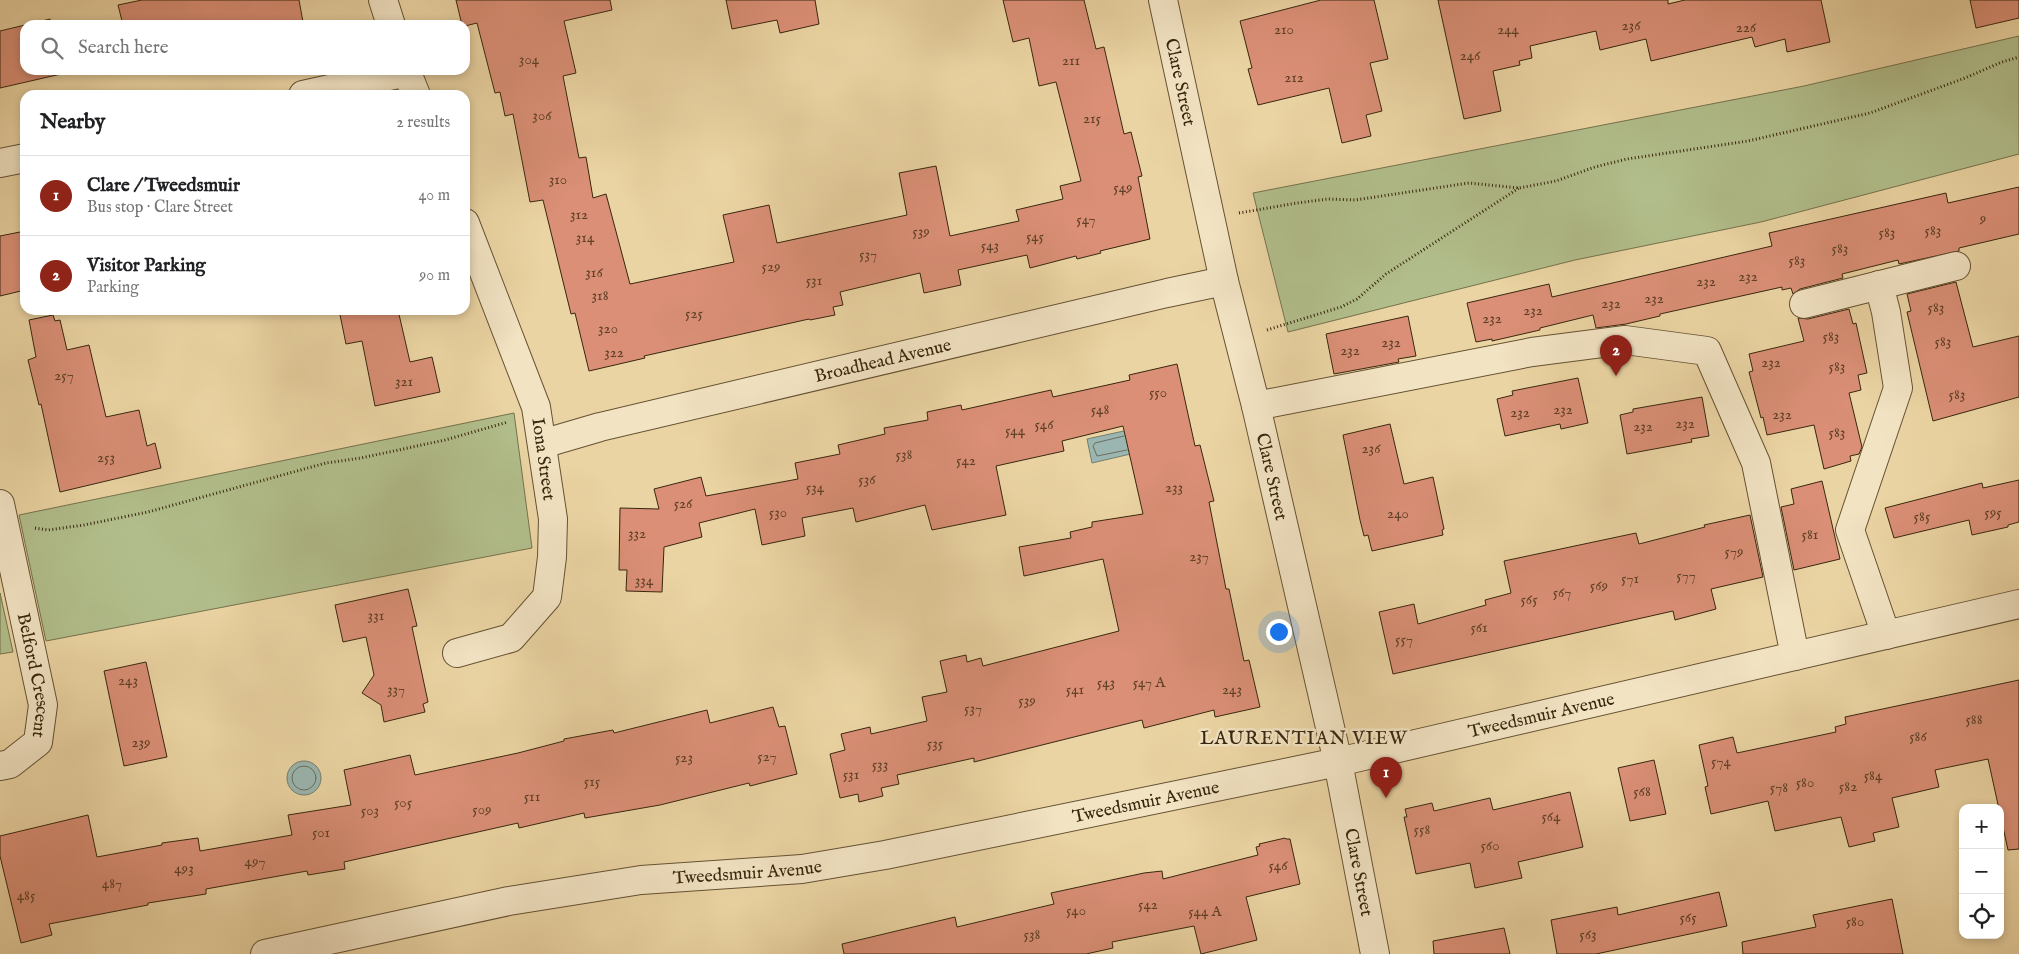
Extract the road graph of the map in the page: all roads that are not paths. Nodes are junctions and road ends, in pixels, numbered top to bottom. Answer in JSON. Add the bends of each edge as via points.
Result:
{"nodes":[{"id":1,"x":383,"y":0,"type":"edge"},
{"id":2,"x":1163,"y":0,"type":"edge"},
{"id":3,"x":389,"y":20,"type":"edge"},
{"id":4,"x":409,"y":79,"type":"edge"},
{"id":5,"x":336,"y":90,"type":"edge"},
{"id":6,"x":20,"y":159,"type":"edge"},
{"id":7,"x":0,"y":163,"type":"edge"},
{"id":8,"x":470,"y":236,"type":"edge"},
{"id":9,"x":1956,"y":266,"type":"dead end"},
{"id":10,"x":1224,"y":281,"type":"junction"},
{"id":11,"x":1879,"y":285,"type":"junction"},
{"id":12,"x":1804,"y":304,"type":"dead end"},
{"id":13,"x":1256,"y":406,"type":"junction"},
{"id":14,"x":542,"y":444,"type":"junction"},
{"id":15,"x":2,"y":514,"type":"edge"},
{"id":16,"x":2019,"y":604,"type":"edge"},
{"id":17,"x":1886,"y":635,"type":"junction"},
{"id":18,"x":457,"y":653,"type":"dead end"},
{"id":19,"x":1795,"y":656,"type":"junction"},
{"id":20,"x":1338,"y":762,"type":"junction"},
{"id":21,"x":0,"y":766,"type":"edge"},
{"id":22,"x":265,"y":954,"type":"edge"},
{"id":23,"x":1375,"y":954,"type":"edge"}],
"edges":[{"from":1,"to":3,"type":"street"},
{"from":2,"to":10,"type":"street","name":"Clare Street"},
{"from":4,"to":5,"type":"street"},
{"from":6,"to":7,"type":"street"},
{"from":8,"to":14,"type":"street","name":"Iona Street","via":[[536,407]]},
{"from":9,"to":11,"type":"street"},
{"from":10,"to":13,"type":"street","name":"Clare Street"},
{"from":10,"to":14,"type":"street","name":"Broadhead Avenue","via":[[600,427]]},
{"from":11,"to":12,"type":"street"},
{"from":11,"to":17,"type":"street","via":[[1898,388],[1850,530]]},
{"from":13,"to":19,"type":"street","via":[[1532,352],[1625,340],[1707,351],[1756,463]]},
{"from":13,"to":20,"type":"street","name":"Clare Street"},
{"from":14,"to":18,"type":"street","name":"Iona Street","via":[[553,519],[547,597],[512,638]]},
{"from":15,"to":21,"type":"street","name":"Belford Crescent","via":[[43,705],[38,742],[10,764]]},
{"from":16,"to":17,"type":"street","name":"Tweedsmuir Avenue"},
{"from":17,"to":19,"type":"street","name":"Tweedsmuir Avenue"},
{"from":19,"to":20,"type":"street","name":"Tweedsmuir Avenue"},
{"from":20,"to":22,"type":"street","name":"Tweedsmuir Avenue","via":[[885,855],[802,869],[613,884],[509,901]]},
{"from":20,"to":23,"type":"street","name":"Clare Street"}]}
